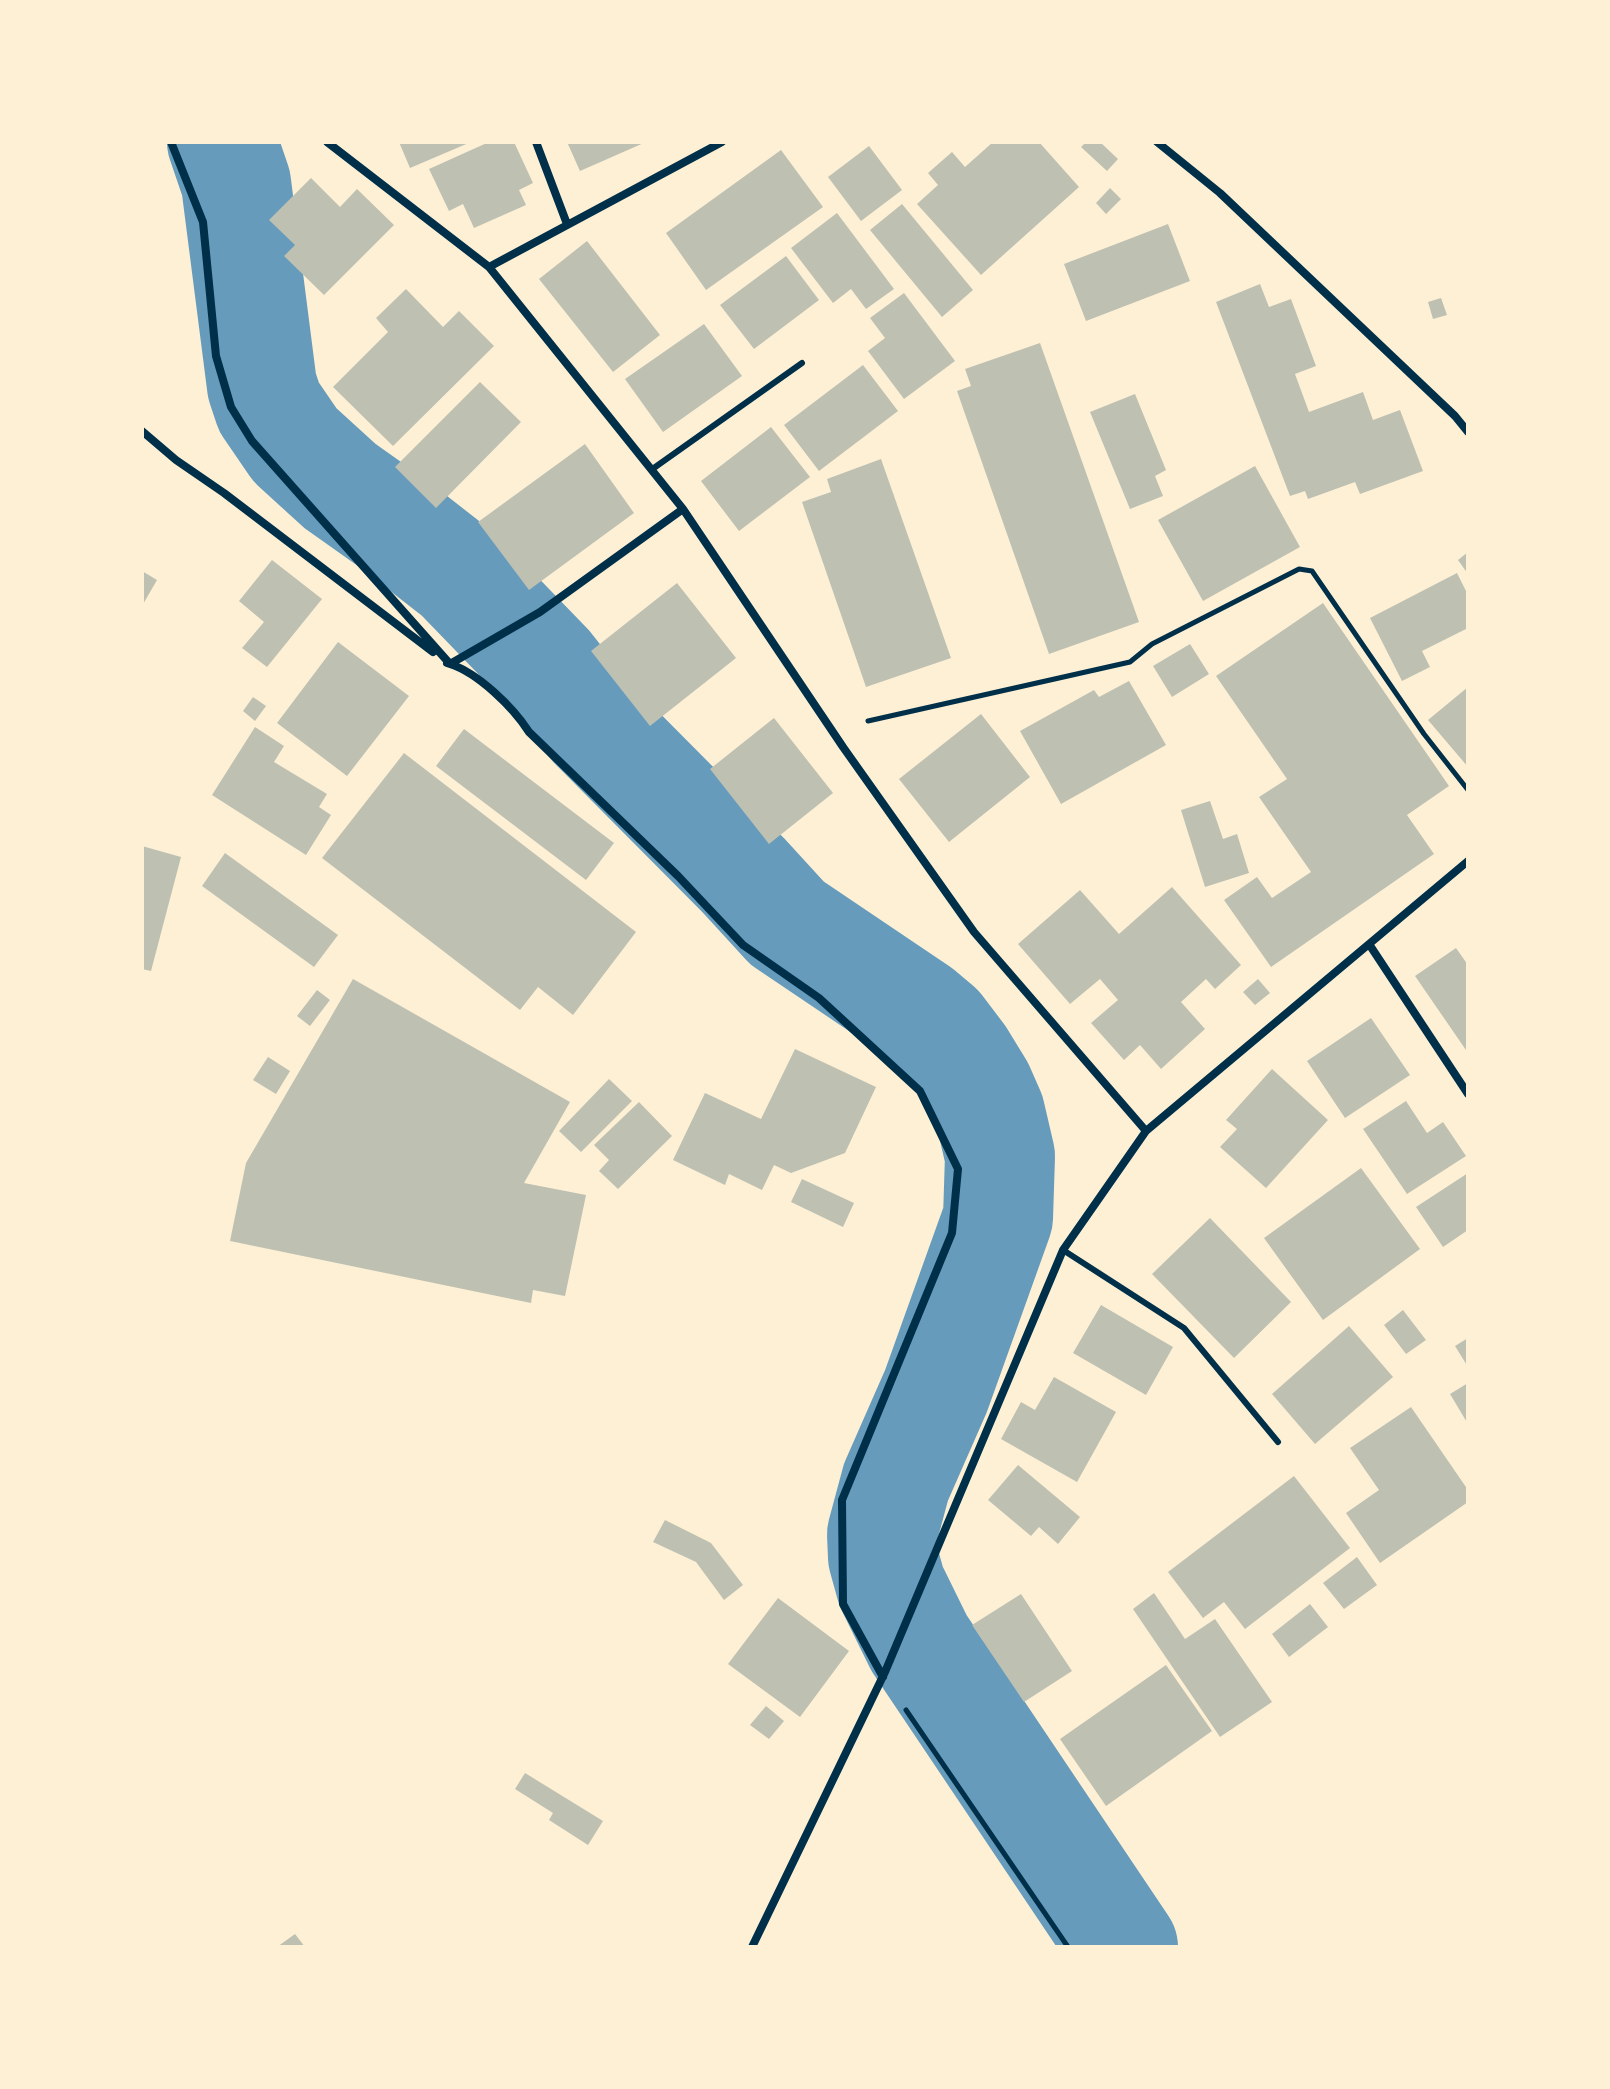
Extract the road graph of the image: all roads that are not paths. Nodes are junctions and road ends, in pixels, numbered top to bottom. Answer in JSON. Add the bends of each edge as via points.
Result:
{"nodes":[{"id":1,"x":171,"y":142,"type":"edge"},
{"id":2,"x":327,"y":142,"type":"edge"},
{"id":3,"x":536,"y":142,"type":"edge"},
{"id":4,"x":722,"y":142,"type":"edge"},
{"id":5,"x":1157,"y":142,"type":"edge"},
{"id":6,"x":567,"y":224,"type":"junction"},
{"id":7,"x":489,"y":267,"type":"junction"},
{"id":8,"x":802,"y":363,"type":"dead end"},
{"id":9,"x":142,"y":431,"type":"edge"},
{"id":10,"x":1468,"y":432,"type":"edge"},
{"id":11,"x":651,"y":470,"type":"junction"},
{"id":12,"x":683,"y":509,"type":"junction"},
{"id":13,"x":450,"y":664,"type":"junction"},
{"id":14,"x":1468,"y":861,"type":"edge"},
{"id":15,"x":1369,"y":944,"type":"junction"},
{"id":16,"x":1468,"y":1094,"type":"edge"},
{"id":17,"x":1146,"y":1131,"type":"junction"},
{"id":18,"x":1063,"y":1250,"type":"junction"},
{"id":19,"x":1278,"y":1442,"type":"dead end"},
{"id":20,"x":884,"y":1674,"type":"junction"},
{"id":21,"x":752,"y":1947,"type":"edge"}],
"edges":[{"from":1,"to":13,"type":"street","via":[[203,222],[212,333],[231,407],[269,462]]},
{"from":2,"to":7,"type":"street"},
{"from":3,"to":6,"type":"street"},
{"from":4,"to":6,"type":"street"},
{"from":5,"to":10,"type":"street","via":[[1220,193]]},
{"from":6,"to":7,"type":"street"},
{"from":7,"to":11,"type":"street"},
{"from":8,"to":11,"type":"lane"},
{"from":9,"to":13,"type":"street"},
{"from":11,"to":12,"type":"street"},
{"from":12,"to":13,"type":"street","via":[[540,612]]},
{"from":12,"to":17,"type":"street","via":[[974,932]]},
{"from":13,"to":20,"type":"street","via":[[466,669],[520,717],[529,732],[743,945],[819,998],[920,1091],[958,1169],[952,1233],[842,1500],[843,1604]]},
{"from":14,"to":15,"type":"street"},
{"from":15,"to":16,"type":"street"},
{"from":15,"to":17,"type":"street"},
{"from":17,"to":18,"type":"street"},
{"from":18,"to":19,"type":"lane","via":[[1184,1328]]},
{"from":18,"to":20,"type":"street"},
{"from":20,"to":21,"type":"street"}]}
